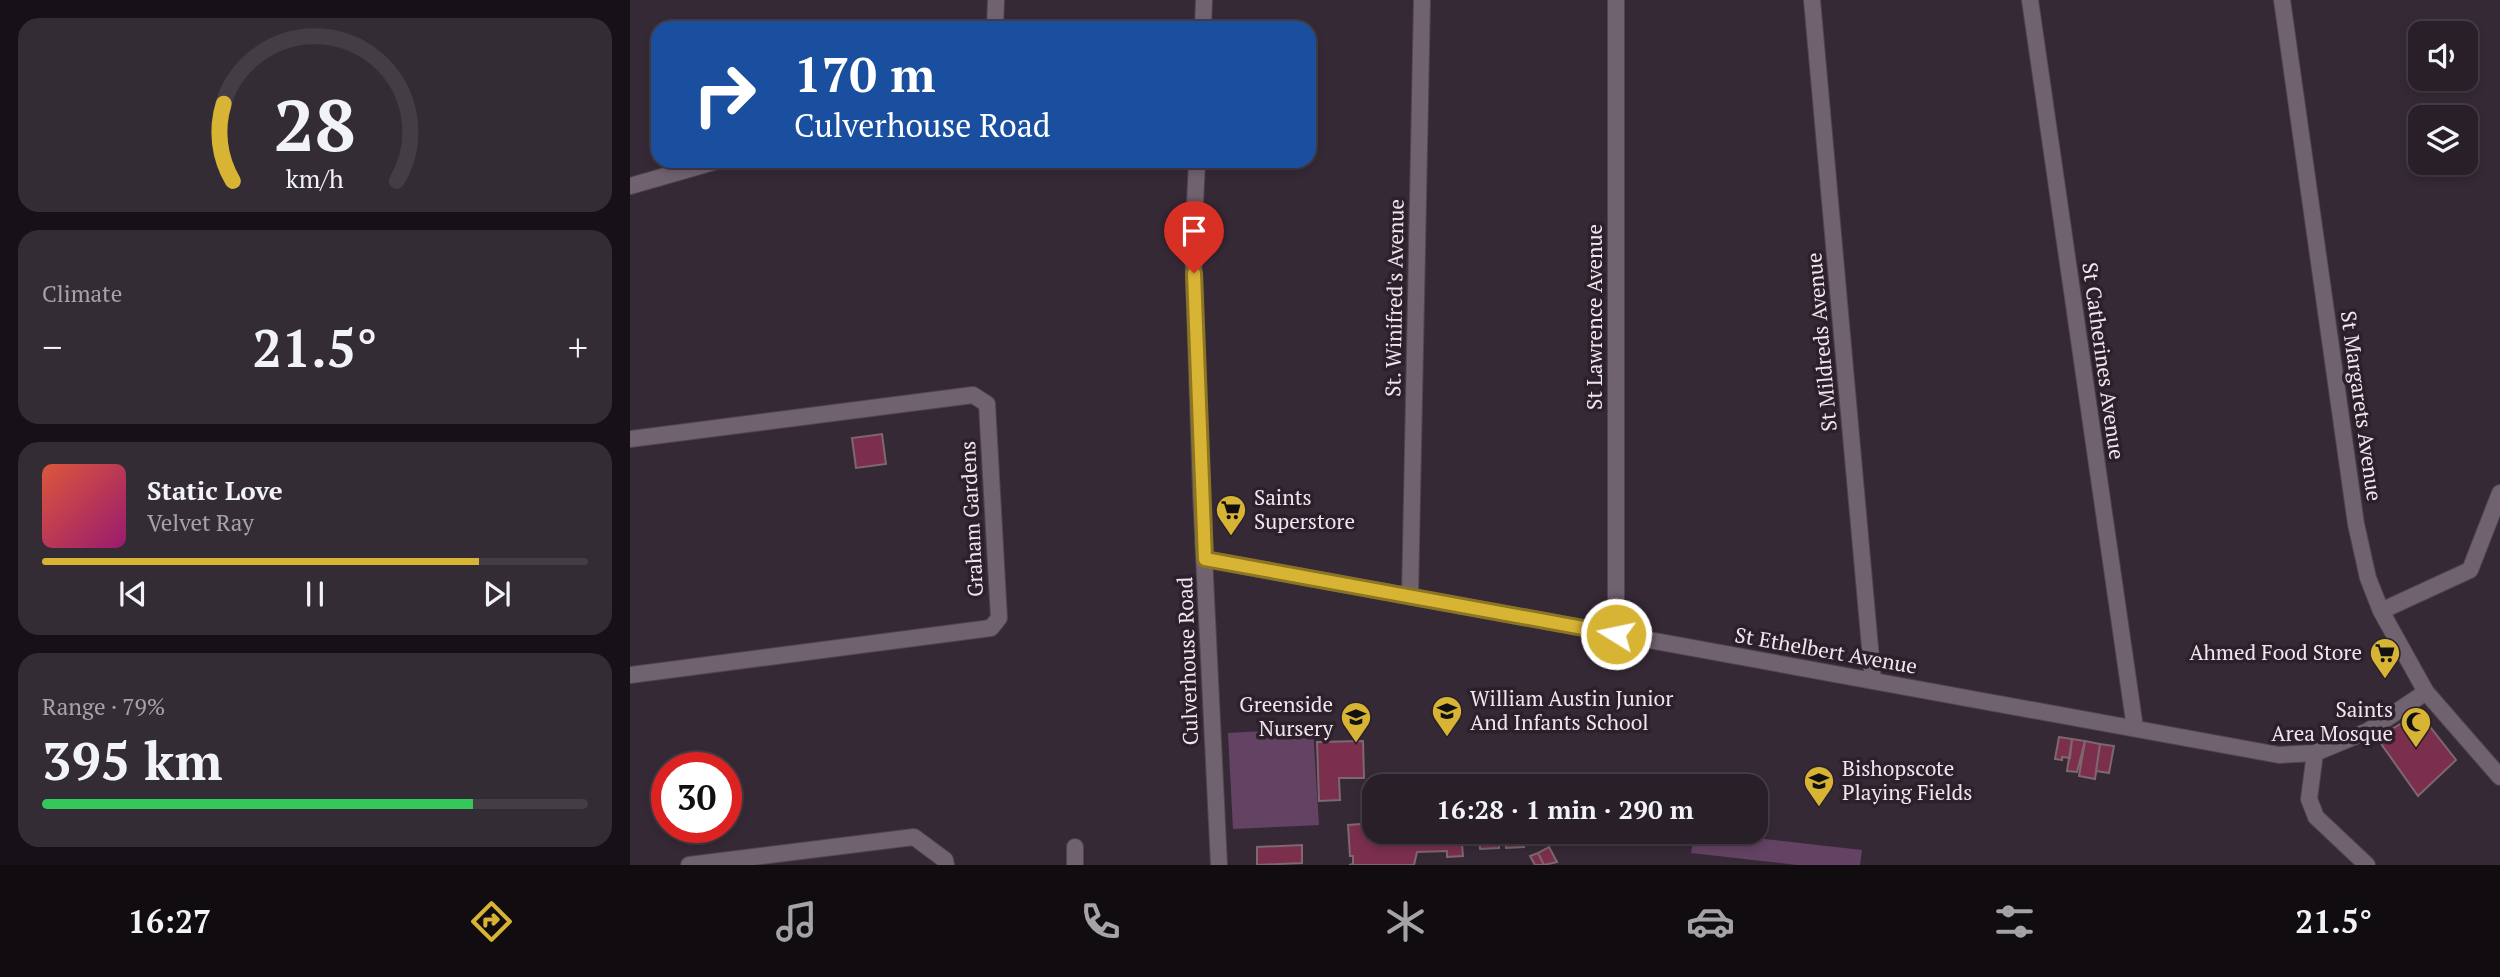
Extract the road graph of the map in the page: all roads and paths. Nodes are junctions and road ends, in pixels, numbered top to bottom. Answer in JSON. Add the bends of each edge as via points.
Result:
{"nodes":[{"id":1,"x":996,"y":0,"type":"edge"},
{"id":2,"x":1204,"y":0,"type":"edge"},
{"id":3,"x":1422,"y":0,"type":"edge"},
{"id":4,"x":1616,"y":0,"type":"edge"},
{"id":5,"x":1812,"y":0,"type":"edge"},
{"id":6,"x":2030,"y":0,"type":"edge"},
{"id":7,"x":2282,"y":0,"type":"edge"},
{"id":8,"x":995,"y":21,"type":"edge"},
{"id":9,"x":1203,"y":21,"type":"edge"},
{"id":10,"x":693,"y":168,"type":"edge"},
{"id":11,"x":1197,"y":168,"type":"edge"},
{"id":12,"x":630,"y":186,"type":"edge"},
{"id":13,"x":630,"y":439,"type":"edge"},
{"id":14,"x":2500,"y":493,"type":"edge"},
{"id":15,"x":1205,"y":559,"type":"junction"},
{"id":16,"x":1410,"y":597,"type":"junction"},
{"id":17,"x":2381,"y":611,"type":"junction"},
{"id":18,"x":1616,"y":634,"type":"junction"},
{"id":19,"x":630,"y":675,"type":"edge"},
{"id":20,"x":1873,"y":681,"type":"junction"},
{"id":21,"x":2426,"y":692,"type":"junction"},
{"id":22,"x":2135,"y":728,"type":"junction"},
{"id":23,"x":2315,"y":753,"type":"junction"},
{"id":24,"x":2500,"y":777,"type":"edge"},
{"id":25,"x":1075,"y":847,"type":"dead end"},
{"id":26,"x":689,"y":865,"type":"edge"},
{"id":27,"x":946,"y":865,"type":"edge"},
{"id":28,"x":1075,"y":865,"type":"edge"},
{"id":29,"x":1219,"y":865,"type":"edge"},
{"id":30,"x":2367,"y":865,"type":"edge"}],
"edges":[{"from":1,"to":8,"type":"street"},
{"from":2,"to":9,"type":"street"},
{"from":3,"to":16,"type":"street","name":"St. Winifred's Avenue"},
{"from":4,"to":18,"type":"street","name":"St Lawrence Avenue"},
{"from":5,"to":20,"type":"street","name":"St Mildreds Avenue"},
{"from":6,"to":22,"type":"street","name":"St Catherines Avenue"},
{"from":7,"to":17,"type":"street","name":"St Margarets Avenue","via":[[2356,524]]},
{"from":10,"to":12,"type":"street"},
{"from":11,"to":15,"type":"street","name":"Culverhouse Road","via":[[1193,246]]},
{"from":13,"to":19,"type":"street","name":"Graham Gardens","via":[[973,395],[987,404],[999,618],[991,628]]},
{"from":14,"to":17,"type":"street","via":[[2470,570]]},
{"from":15,"to":16,"type":"street","name":"St Ethelbert Avenue"},
{"from":15,"to":29,"type":"street","name":"Culverhouse Road"},
{"from":16,"to":18,"type":"street","name":"St Ethelbert Avenue"},
{"from":17,"to":21,"type":"street","name":"St Margarets Avenue"},
{"from":18,"to":20,"type":"street","name":"St Ethelbert Avenue"},
{"from":20,"to":22,"type":"street","name":"St Ethelbert Avenue"},
{"from":21,"to":23,"type":"street","name":"St Ethelbert Avenue","via":[[2368,731]]},
{"from":21,"to":24,"type":"street","name":"St Margarets Avenue"},
{"from":22,"to":23,"type":"street","name":"St Ethelbert Avenue","via":[[2279,755]]},
{"from":23,"to":30,"type":"street","via":[[2308,799],[2316,817]]},
{"from":25,"to":28,"type":"street"},
{"from":26,"to":27,"type":"street","via":[[914,837],[946,860]]}]}
